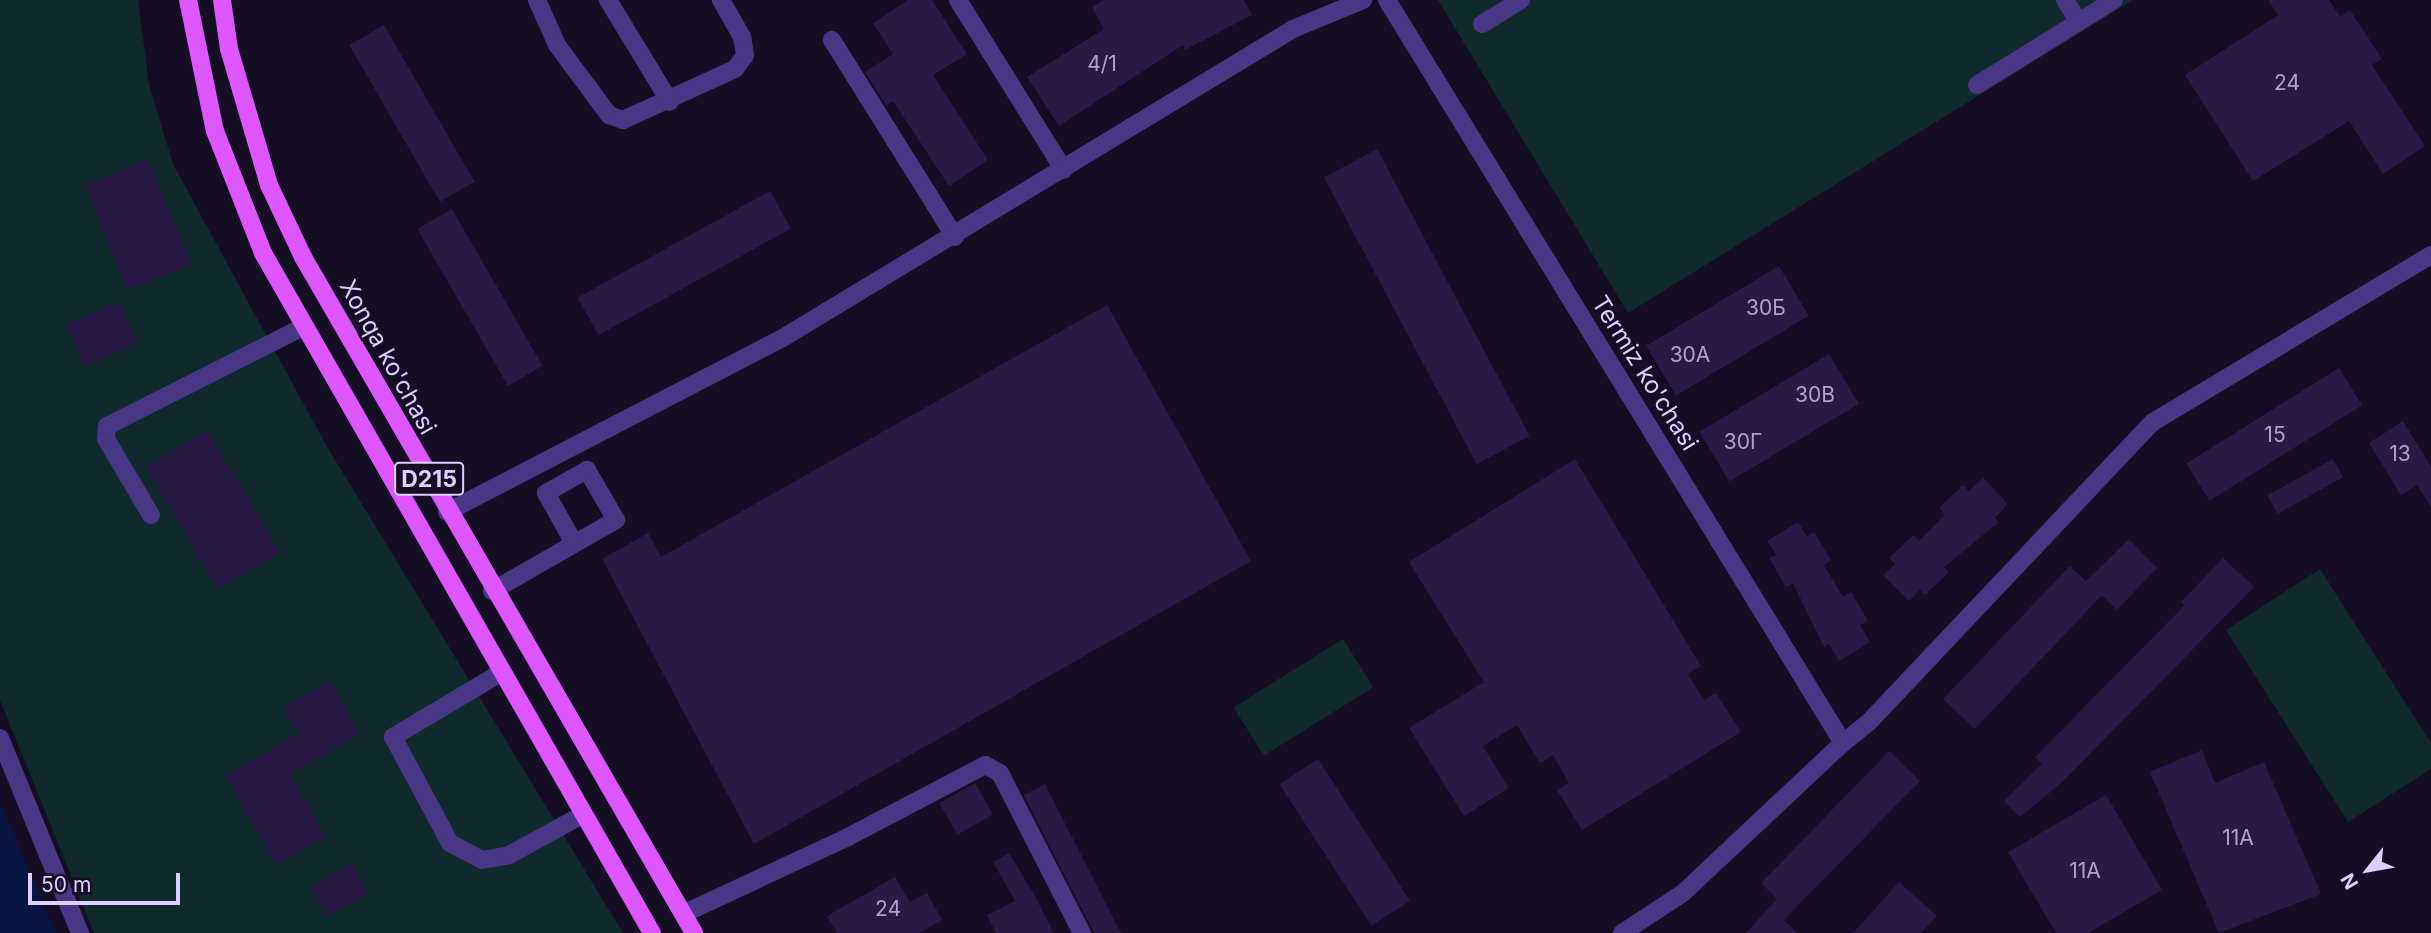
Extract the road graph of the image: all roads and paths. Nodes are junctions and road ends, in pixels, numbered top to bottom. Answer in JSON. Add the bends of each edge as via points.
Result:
{"nodes":[{"id":1,"x":188,"y":0,"type":"edge"},
{"id":2,"x":222,"y":0,"type":"edge"},
{"id":3,"x":537,"y":0,"type":"edge"},
{"id":4,"x":608,"y":0,"type":"edge"},
{"id":5,"x":721,"y":0,"type":"edge"},
{"id":6,"x":958,"y":0,"type":"edge"},
{"id":7,"x":1363,"y":0,"type":"edge"},
{"id":8,"x":1387,"y":0,"type":"edge"},
{"id":9,"x":1521,"y":0,"type":"edge"},
{"id":10,"x":2065,"y":0,"type":"edge"},
{"id":11,"x":2114,"y":0,"type":"edge"},
{"id":12,"x":2078,"y":22,"type":"junction"},
{"id":13,"x":1482,"y":24,"type":"dead end"},
{"id":14,"x":832,"y":40,"type":"dead end"},
{"id":15,"x":1977,"y":85,"type":"dead end"},
{"id":16,"x":670,"y":102,"type":"junction"},
{"id":17,"x":1064,"y":170,"type":"junction"},
{"id":18,"x":955,"y":237,"type":"junction"},
{"id":19,"x":2431,"y":256,"type":"edge"},
{"id":20,"x":303,"y":327,"type":"junction"},
{"id":21,"x":447,"y":512,"type":"junction"},
{"id":22,"x":151,"y":514,"type":"dead end"},
{"id":23,"x":574,"y":542,"type":"dead end"},
{"id":24,"x":496,"y":597,"type":"junction"},
{"id":25,"x":472,"y":619,"type":"junction"},
{"id":26,"x":502,"y":672,"type":"junction"},
{"id":27,"x":0,"y":738,"type":"edge"},
{"id":28,"x":1843,"y":743,"type":"junction"},
{"id":29,"x":584,"y":814,"type":"junction"},
{"id":30,"x":683,"y":914,"type":"junction"},
{"id":31,"x":80,"y":933,"type":"edge"},
{"id":32,"x":652,"y":933,"type":"edge"},
{"id":33,"x":694,"y":933,"type":"edge"},
{"id":34,"x":1082,"y":933,"type":"edge"},
{"id":35,"x":1622,"y":933,"type":"edge"}],
"edges":[{"from":1,"to":20,"type":"main road","number":"D215","via":[[195,55],[238,200]]},
{"from":2,"to":21,"type":"main road","name":"Xonqa ko'chasi","number":"D215","via":[[229,50],[269,185],[303,257]]},
{"from":3,"to":16,"type":"street","via":[[557,45],[609,115],[623,120]]},
{"from":4,"to":16,"type":"street"},
{"from":5,"to":16,"type":"street","via":[[742,37],[746,55],[735,69]]},
{"from":6,"to":17,"type":"street"},
{"from":7,"to":17,"type":"street","via":[[1293,29]]},
{"from":8,"to":28,"type":"street","name":"Termiz ko'chasi"},
{"from":9,"to":13,"type":"street"},
{"from":10,"to":12,"type":"street"},
{"from":11,"to":12,"type":"street"},
{"from":12,"to":15,"type":"street"},
{"from":14,"to":18,"type":"street"},
{"from":17,"to":18,"type":"street"},
{"from":18,"to":21,"type":"street","via":[[647,413]]},
{"from":19,"to":28,"type":"street","via":[[2153,422],[1869,722]]},
{"from":20,"to":22,"type":"street","via":[[107,426],[106,439]]},
{"from":20,"to":25,"type":"main road","number":"D215"},
{"from":21,"to":24,"type":"main road","name":"Xonqa ko'chasi","number":"D215"},
{"from":23,"to":24,"type":"street"},
{"from":24,"to":25,"type":"main road"},
{"from":24,"to":30,"type":"main road","name":"Xonqa ko'chasi","number":"D215"},
{"from":25,"to":26,"type":"main road","number":"D215"},
{"from":26,"to":29,"type":"main road","number":"D215"},
{"from":26,"to":29,"type":"street","via":[[393,737],[450,843],[482,860],[509,855]]},
{"from":27,"to":31,"type":"street"},
{"from":28,"to":35,"type":"street","via":[[1683,893]]},
{"from":29,"to":32,"type":"main road","number":"D215"},
{"from":30,"to":33,"type":"main road","name":"Xonqa ko'chasi","number":"D215"},
{"from":30,"to":34,"type":"street","via":[[848,837],[985,765],[1000,772]]}]}
